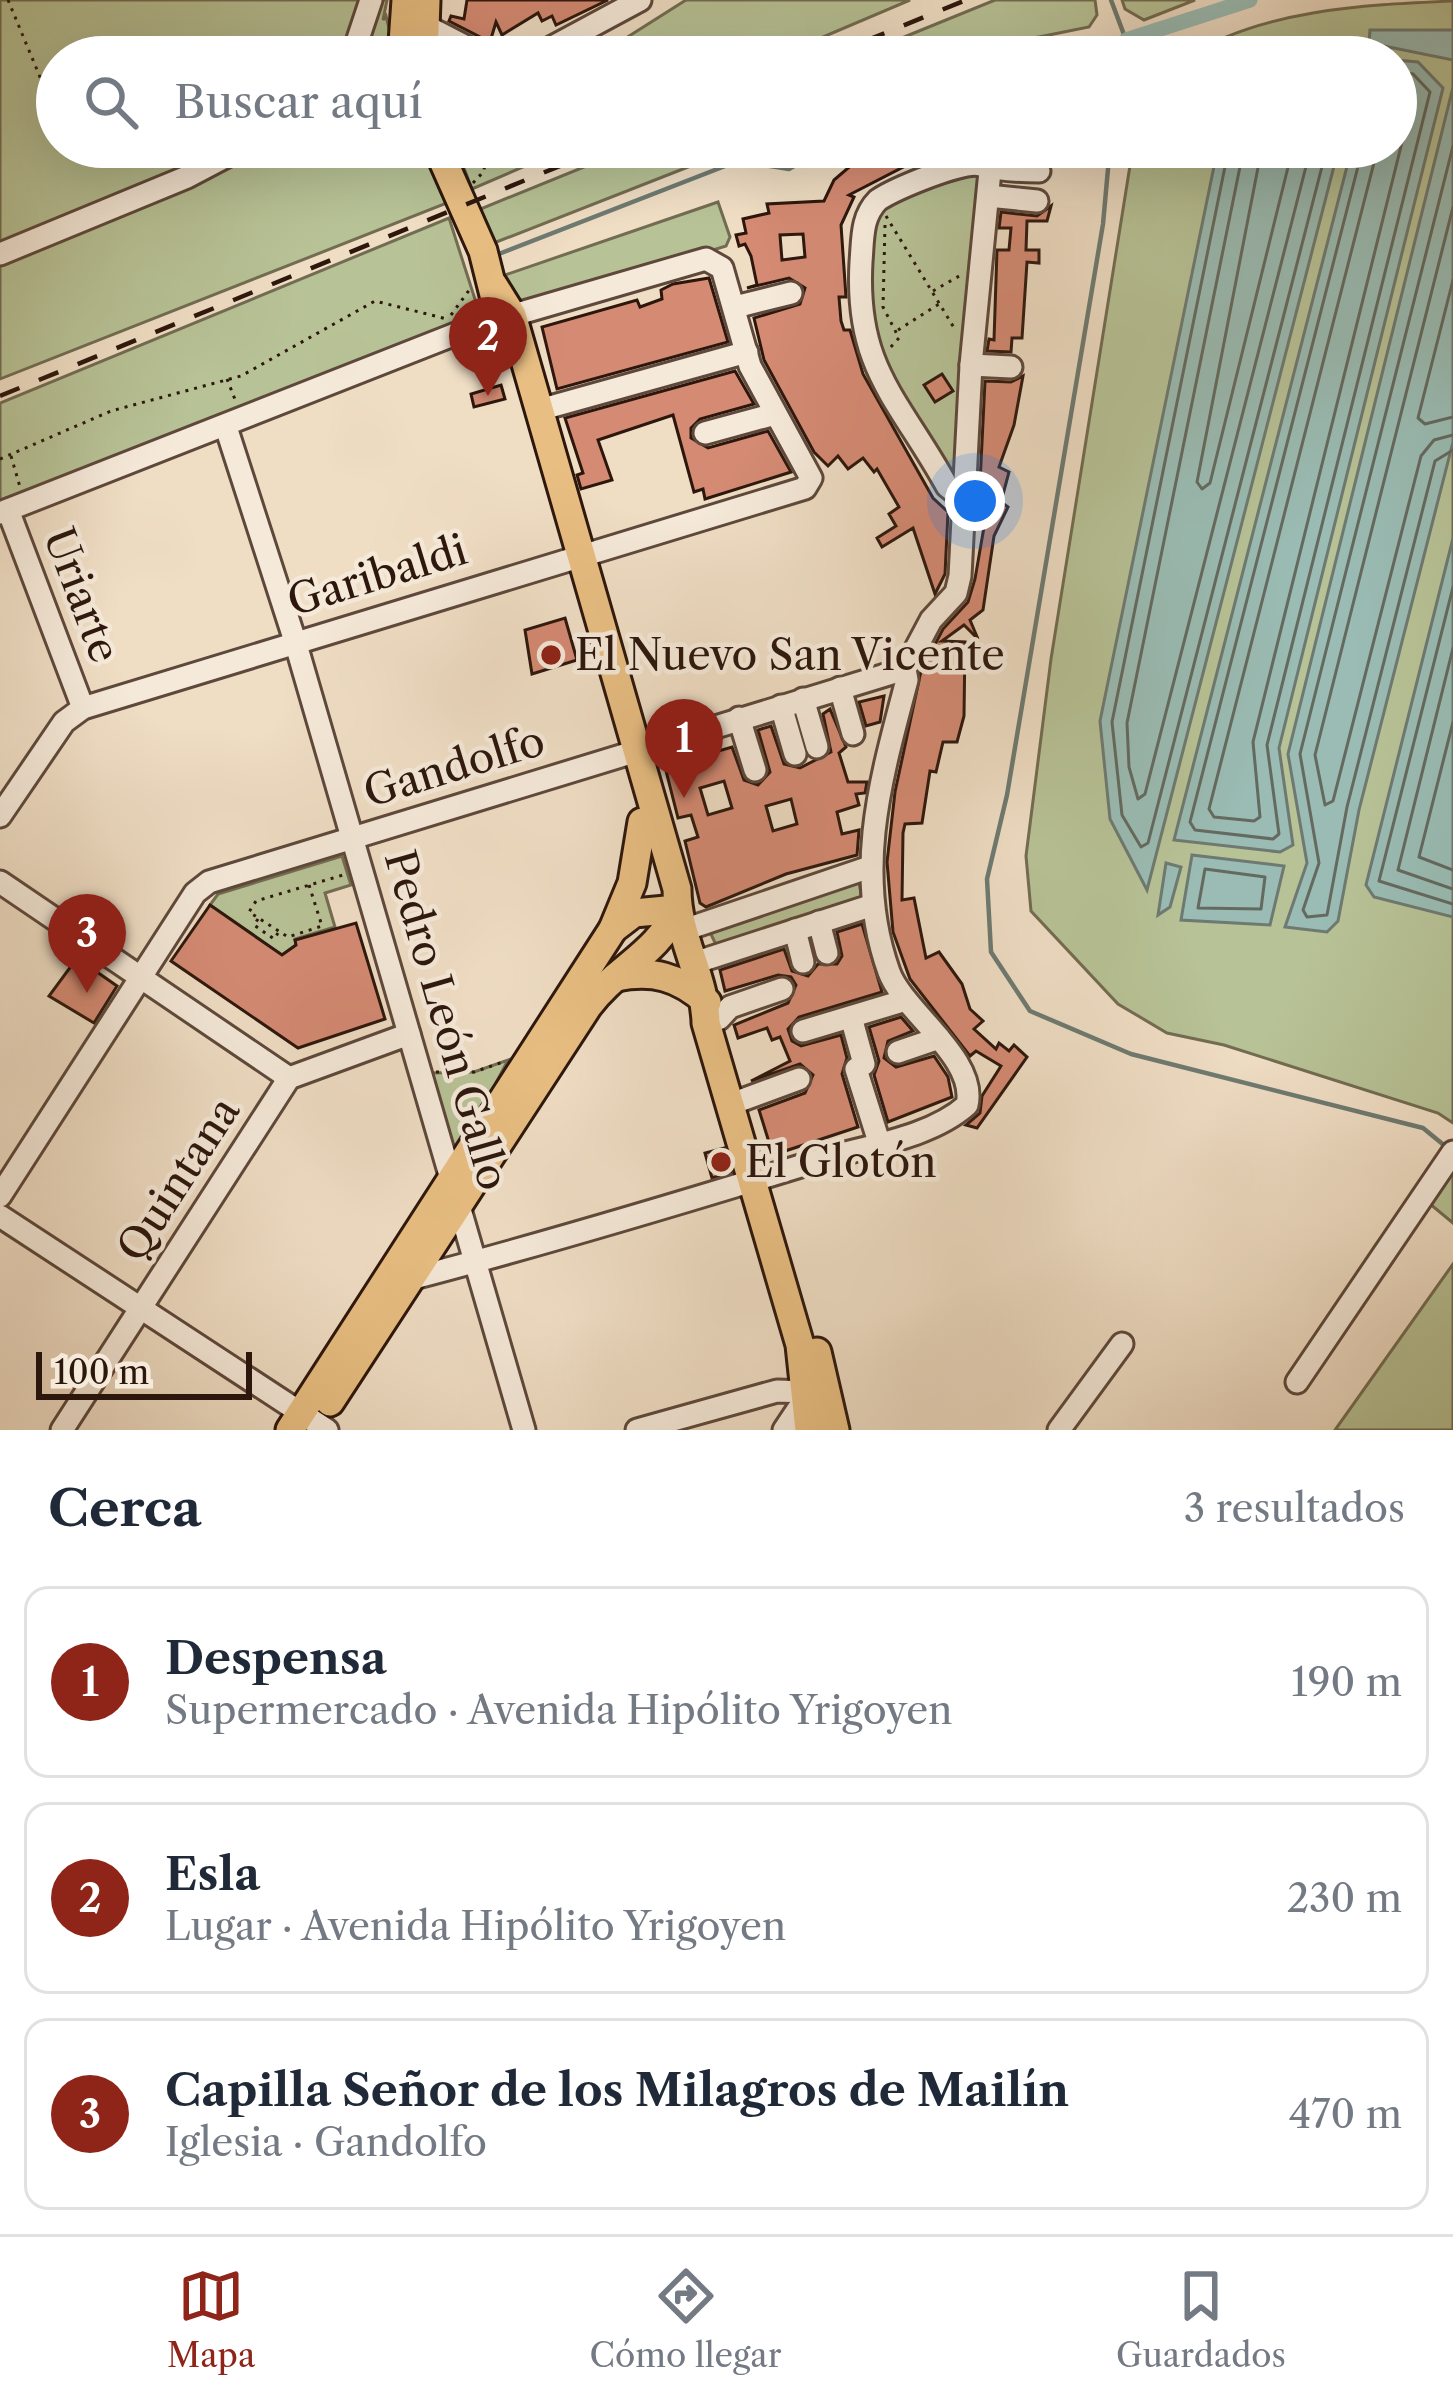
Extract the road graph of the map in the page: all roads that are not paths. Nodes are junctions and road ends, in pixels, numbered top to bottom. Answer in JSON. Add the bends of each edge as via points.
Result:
{"nodes":[{"id":1,"x":370,"y":0,"type":"edge"},
{"id":2,"x":640,"y":0,"type":"edge"},
{"id":3,"x":418,"y":8,"type":"edge"},
{"id":4,"x":359,"y":36,"type":"edge"},
{"id":5,"x":457,"y":36,"type":"edge"},
{"id":6,"x":573,"y":36,"type":"edge"},
{"id":7,"x":205,"y":168,"type":"edge"},
{"id":8,"x":449,"y":168,"type":"edge"},
{"id":9,"x":962,"y":168,"type":"edge"},
{"id":10,"x":981,"y":168,"type":"edge"},
{"id":11,"x":1039,"y":171,"type":"dead end"},
{"id":12,"x":990,"y":172,"type":"junction"},
{"id":13,"x":988,"y":196,"type":"junction"},
{"id":14,"x":1037,"y":201,"type":"dead end"},
{"id":15,"x":0,"y":254,"type":"edge"},
{"id":16,"x":791,"y":293,"type":"dead end"},
{"id":17,"x":735,"y":307,"type":"junction"},
{"id":18,"x":495,"y":320,"type":"junction"},
{"id":19,"x":747,"y":352,"type":"junction"},
{"id":20,"x":972,"y":362,"type":"junction"},
{"id":21,"x":1011,"y":367,"type":"dead end"},
{"id":22,"x":539,"y":410,"type":"junction"},
{"id":23,"x":775,"y":414,"type":"junction"},
{"id":24,"x":234,"y":424,"type":"junction"},
{"id":25,"x":705,"y":433,"type":"dead end"},
{"id":26,"x":963,"y":499,"type":"junction"},
{"id":27,"x":10,"y":507,"type":"edge"},
{"id":28,"x":577,"y":555,"type":"junction"},
{"id":29,"x":295,"y":641,"type":"junction"},
{"id":30,"x":905,"y":669,"type":"junction"},
{"id":31,"x":840,"y":688,"type":"junction"},
{"id":32,"x":792,"y":703,"type":"junction"},
{"id":33,"x":83,"y":708,"type":"junction"},
{"id":34,"x":739,"y":718,"type":"junction"},
{"id":35,"x":853,"y":734,"type":"dead end"},
{"id":36,"x":806,"y":750,"type":"dead end"},
{"id":37,"x":631,"y":753,"type":"junction"},
{"id":38,"x":755,"y":770,"type":"dead end"},
{"id":39,"x":0,"y":817,"type":"edge"},
{"id":40,"x":642,"y":822,"type":"junction"},
{"id":41,"x":352,"y":838,"type":"junction"},
{"id":42,"x":870,"y":867,"type":"junction"},
{"id":43,"x":0,"y":882,"type":"edge"},
{"id":44,"x":873,"y":905,"type":"junction"},
{"id":45,"x":681,"y":920,"type":"junction"},
{"id":46,"x":819,"y":922,"type":"junction"},
{"id":47,"x":613,"y":929,"type":"junction"},
{"id":48,"x":795,"y":930,"type":"junction"},
{"id":49,"x":827,"y":953,"type":"dead end"},
{"id":50,"x":803,"y":962,"type":"dead end"},
{"id":51,"x":694,"y":963,"type":"junction"},
{"id":52,"x":142,"y":978,"type":"junction"},
{"id":53,"x":612,"y":978,"type":"junction"},
{"id":54,"x":782,"y":989,"type":"dead end"},
{"id":55,"x":906,"y":1000,"type":"dead end"},
{"id":56,"x":712,"y":1009,"type":"junction"},
{"id":57,"x":851,"y":1017,"type":"junction"},
{"id":58,"x":803,"y":1031,"type":"dead end"},
{"id":59,"x":409,"y":1034,"type":"junction"},
{"id":60,"x":939,"y":1038,"type":"junction"},
{"id":61,"x":898,"y":1052,"type":"dead end"},
{"id":62,"x":289,"y":1078,"type":"junction"},
{"id":63,"x":799,"y":1079,"type":"dead end"},
{"id":64,"x":742,"y":1100,"type":"junction"},
{"id":65,"x":879,"y":1142,"type":"junction"},
{"id":66,"x":1453,"y":1152,"type":"edge"},
{"id":67,"x":757,"y":1179,"type":"junction"},
{"id":68,"x":456,"y":1189,"type":"junction"},
{"id":69,"x":0,"y":1196,"type":"edge"},
{"id":70,"x":0,"y":1216,"type":"edge"},
{"id":71,"x":478,"y":1261,"type":"junction"},
{"id":72,"x":402,"y":1274,"type":"junction"},
{"id":73,"x":142,"y":1309,"type":"junction"},
{"id":74,"x":1122,"y":1343,"type":"dead end"},
{"id":75,"x":1297,"y":1382,"type":"dead end"},
{"id":76,"x":816,"y":1389,"type":"junction"},
{"id":77,"x":309,"y":1425,"type":"edge"},
{"id":78,"x":62,"y":1430,"type":"edge"},
{"id":79,"x":524,"y":1430,"type":"edge"},
{"id":80,"x":637,"y":1430,"type":"edge"},
{"id":81,"x":784,"y":1430,"type":"edge"},
{"id":82,"x":809,"y":1430,"type":"edge"},
{"id":83,"x":835,"y":1430,"type":"edge"},
{"id":84,"x":1059,"y":1430,"type":"edge"}],
"edges":[{"from":1,"to":4,"type":"street"},
{"from":2,"to":6,"type":"street"},
{"from":3,"to":5,"type":"street"},
{"from":7,"to":15,"type":"street"},
{"from":8,"to":18,"type":"main road","via":[[494,286]]},
{"from":9,"to":26,"type":"street","via":[[871,207],[860,285],[871,361],[947,486]]},
{"from":10,"to":12,"type":"street"},
{"from":11,"to":12,"type":"street"},
{"from":12,"to":13,"type":"street"},
{"from":13,"to":14,"type":"street"},
{"from":13,"to":20,"type":"street"},
{"from":16,"to":17,"type":"street"},
{"from":17,"to":18,"type":"street","via":[[722,268],[706,259]]},
{"from":17,"to":19,"type":"street"},
{"from":18,"to":22,"type":"main road"},
{"from":18,"to":24,"type":"street"},
{"from":18,"to":28,"type":"main road"},
{"from":19,"to":22,"type":"street"},
{"from":19,"to":23,"type":"street"},
{"from":20,"to":21,"type":"street"},
{"from":20,"to":26,"type":"street"},
{"from":22,"to":28,"type":"main road"},
{"from":23,"to":25,"type":"street"},
{"from":23,"to":28,"type":"street","name":"Garibaldi","via":[[810,467],[805,488]]},
{"from":24,"to":27,"type":"street"},
{"from":24,"to":29,"type":"street","name":"Pedro León Gallo"},
{"from":26,"to":30,"type":"street","via":[[956,593]]},
{"from":27,"to":33,"type":"street","name":"Uriarte"},
{"from":28,"to":29,"type":"street","name":"Garibaldi"},
{"from":28,"to":37,"type":"main road"},
{"from":29,"to":33,"type":"street","name":"Garibaldi"},
{"from":29,"to":41,"type":"street","name":"Pedro León Gallo"},
{"from":30,"to":31,"type":"street","name":"Gandolfo"},
{"from":30,"to":42,"type":"street"},
{"from":31,"to":32,"type":"street","name":"Gandolfo"},
{"from":31,"to":35,"type":"street"},
{"from":32,"to":34,"type":"street","name":"Gandolfo"},
{"from":32,"to":36,"type":"street"},
{"from":33,"to":39,"type":"street","via":[[64,722]]},
{"from":34,"to":37,"type":"street","name":"Gandolfo"},
{"from":34,"to":38,"type":"street"},
{"from":37,"to":40,"type":"main road"},
{"from":37,"to":41,"type":"street","name":"Gandolfo"},
{"from":37,"to":45,"type":"main road"},
{"from":40,"to":45,"type":"main road"},
{"from":40,"to":47,"type":"main road","via":[[632,883]]},
{"from":41,"to":52,"type":"street","name":"Gandolfo","via":[[209,882]]},
{"from":41,"to":59,"type":"street","name":"Pedro León Gallo"},
{"from":42,"to":44,"type":"street"},
{"from":42,"to":45,"type":"street"},
{"from":43,"to":52,"type":"street"},
{"from":44,"to":46,"type":"street"},
{"from":44,"to":60,"type":"street","via":[[892,978]]},
{"from":45,"to":47,"type":"main road","via":[[643,910]]},
{"from":45,"to":51,"type":"main road"},
{"from":45,"to":53,"type":"main road"},
{"from":46,"to":48,"type":"street"},
{"from":46,"to":49,"type":"street"},
{"from":47,"to":68,"type":"main road"},
{"from":48,"to":50,"type":"street"},
{"from":48,"to":51,"type":"street"},
{"from":51,"to":56,"type":"main road"},
{"from":52,"to":62,"type":"street"},
{"from":52,"to":69,"type":"street","name":"Gandolfo"},
{"from":53,"to":56,"type":"main road","via":[[662,974]]},
{"from":53,"to":68,"type":"main road"},
{"from":54,"to":56,"type":"street"},
{"from":55,"to":57,"type":"street"},
{"from":56,"to":64,"type":"main road"},
{"from":56,"to":67,"type":"main road","via":[[706,1023]]},
{"from":57,"to":58,"type":"street"},
{"from":57,"to":65,"type":"street","via":[[864,1064],[856,1069]]},
{"from":59,"to":62,"type":"street","name":"Quintana"},
{"from":59,"to":68,"type":"street","name":"Pedro León Gallo"},
{"from":60,"to":61,"type":"street"},
{"from":60,"to":65,"type":"street","via":[[968,1088],[967,1105],[933,1126]]},
{"from":62,"to":73,"type":"street","name":"Quintana"},
{"from":63,"to":64,"type":"street"},
{"from":64,"to":67,"type":"main road"},
{"from":65,"to":67,"type":"street"},
{"from":66,"to":75,"type":"street"},
{"from":67,"to":71,"type":"street"},
{"from":67,"to":76,"type":"main road"},
{"from":68,"to":71,"type":"street","name":"Pedro León Gallo"},
{"from":68,"to":72,"type":"main road"},
{"from":70,"to":73,"type":"street"},
{"from":71,"to":72,"type":"street"},
{"from":71,"to":79,"type":"street","name":"Pedro León Gallo"},
{"from":72,"to":77,"type":"main road"},
{"from":73,"to":77,"type":"street"},
{"from":73,"to":78,"type":"street","name":"Quintana"},
{"from":74,"to":84,"type":"street"},
{"from":76,"to":80,"type":"street","via":[[777,1391]]},
{"from":76,"to":81,"type":"street"},
{"from":76,"to":82,"type":"main road"},
{"from":76,"to":83,"type":"main road"}]}
